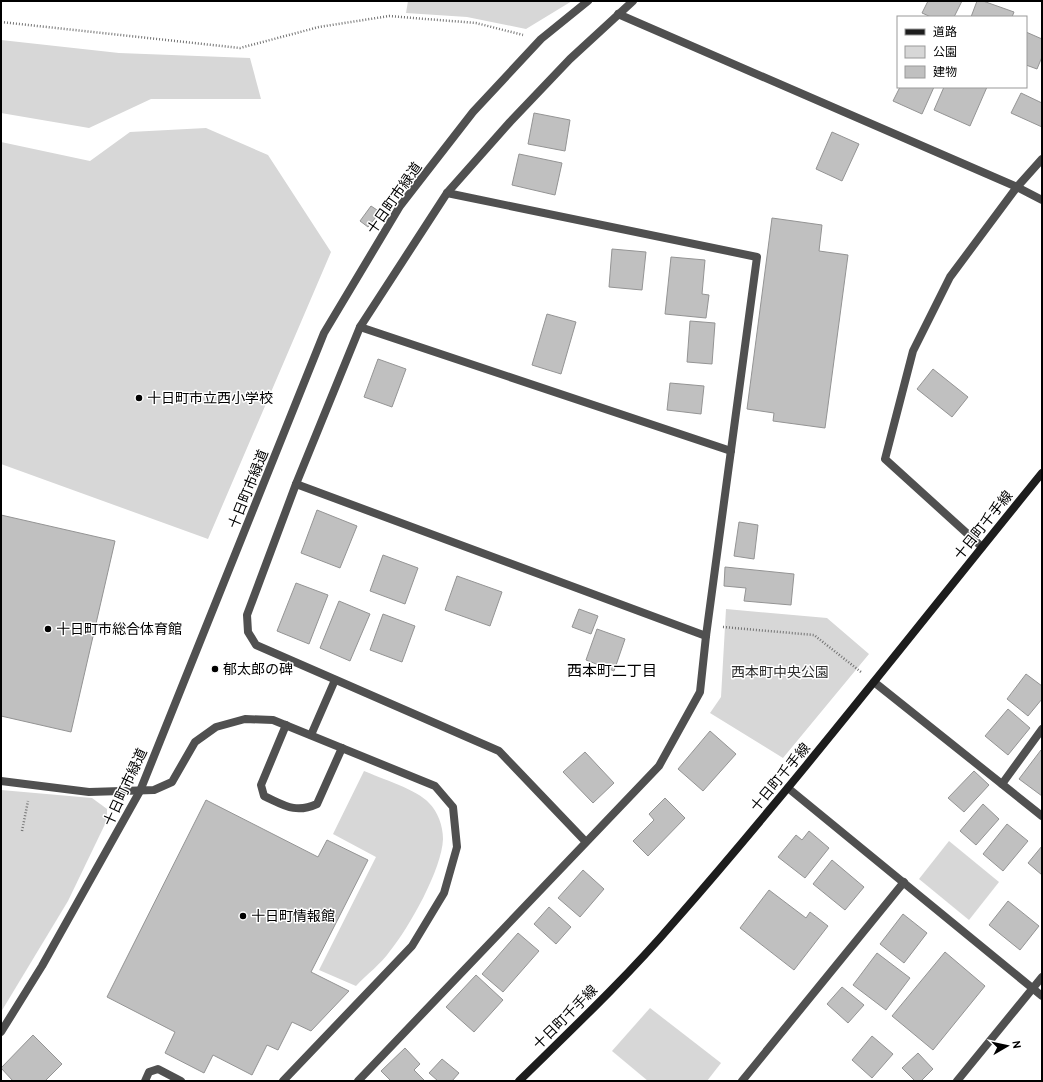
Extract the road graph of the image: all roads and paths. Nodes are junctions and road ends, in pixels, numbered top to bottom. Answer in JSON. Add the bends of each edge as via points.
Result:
{"nodes":[{"id":1,"x":588,"y":1,"type":"edge"},
{"id":2,"x":633,"y":1,"type":"edge"},
{"id":3,"x":618,"y":14,"type":"junction"},
{"id":4,"x":1,"y":22,"type":"edge"},
{"id":5,"x":541,"y":39,"type":"junction"},
{"id":6,"x":1042,"y":159,"type":"edge"},
{"id":7,"x":1017,"y":187,"type":"junction"},
{"id":8,"x":447,"y":193,"type":"junction"},
{"id":9,"x":1042,"y":200,"type":"edge"},
{"id":10,"x":360,"y":327,"type":"junction"},
{"id":11,"x":731,"y":450,"type":"junction"},
{"id":12,"x":1042,"y":474,"type":"edge"},
{"id":13,"x":296,"y":484,"type":"junction"},
{"id":14,"x":982,"y":547,"type":"junction"},
{"id":15,"x":707,"y":626,"type":"junction"},
{"id":16,"x":706,"y":636,"type":"junction"},
{"id":17,"x":335,"y":680,"type":"junction"},
{"id":18,"x":874,"y":682,"type":"junction"},
{"id":19,"x":286,"y":725,"type":"junction"},
{"id":20,"x":1042,"y":729,"type":"edge"},
{"id":21,"x":311,"y":735,"type":"junction"},
{"id":22,"x":342,"y":748,"type":"junction"},
{"id":23,"x":1,"y":781,"type":"edge"},
{"id":24,"x":31,"y":784,"type":"junction"},
{"id":25,"x":1002,"y":784,"type":"junction"},
{"id":26,"x":788,"y":788,"type":"junction"},
{"id":27,"x":140,"y":791,"type":"junction"},
{"id":28,"x":1042,"y":816,"type":"edge"},
{"id":29,"x":22,"y":831,"type":"dead end"},
{"id":30,"x":585,"y":841,"type":"junction"},
{"id":31,"x":904,"y":882,"type":"junction"},
{"id":32,"x":1042,"y":977,"type":"edge"},
{"id":33,"x":1033,"y":988,"type":"junction"},
{"id":34,"x":1042,"y":996,"type":"edge"},
{"id":35,"x":1,"y":1032,"type":"edge"},
{"id":36,"x":146,"y":1081,"type":"edge"},
{"id":37,"x":180,"y":1081,"type":"edge"},
{"id":38,"x":283,"y":1081,"type":"edge"},
{"id":39,"x":358,"y":1081,"type":"edge"},
{"id":40,"x":519,"y":1081,"type":"edge"},
{"id":41,"x":742,"y":1081,"type":"edge"},
{"id":42,"x":957,"y":1081,"type":"edge"}],
"edges":[{"from":1,"to":5,"type":"street","name":"十日町市緑道"},
{"from":2,"to":3,"type":"street"},
{"from":3,"to":7,"type":"street"},
{"from":3,"to":8,"type":"street","via":[[570,59]]},
{"from":4,"to":5,"type":"path","via":[[240,48],[319,27],[388,16],[476,23]]},
{"from":5,"to":27,"type":"street","name":"十日町市緑道","via":[[473,112],[400,206],[324,333]]},
{"from":6,"to":7,"type":"street"},
{"from":7,"to":9,"type":"street"},
{"from":7,"to":14,"type":"street","via":[[950,277],[913,351],[885,459]]},
{"from":8,"to":10,"type":"street"},
{"from":8,"to":11,"type":"street","via":[[757,257]]},
{"from":10,"to":11,"type":"street"},
{"from":10,"to":13,"type":"street"},
{"from":11,"to":15,"type":"street"},
{"from":12,"to":14,"type":"main road","name":"十日町千手線"},
{"from":13,"to":16,"type":"street"},
{"from":13,"to":17,"type":"street","via":[[247,615],[248,632],[256,645]]},
{"from":14,"to":18,"type":"main road","name":"十日町千手線"},
{"from":15,"to":16,"type":"street"},
{"from":15,"to":18,"type":"path","via":[[814,635]]},
{"from":16,"to":30,"type":"street","via":[[700,692],[659,766]]},
{"from":17,"to":21,"type":"street"},
{"from":17,"to":30,"type":"street","via":[[499,751]]},
{"from":18,"to":25,"type":"street"},
{"from":18,"to":26,"type":"main road","name":"十日町千手線"},
{"from":19,"to":21,"type":"street"},
{"from":19,"to":22,"type":"street","via":[[261,785],[264,796],[291,808],[305,809],[317,804]]},
{"from":19,"to":27,"type":"street","via":[[274,720],[245,719],[216,727],[195,742],[172,782],[154,790]]},
{"from":20,"to":25,"type":"street"},
{"from":21,"to":22,"type":"street"},
{"from":22,"to":38,"type":"street","via":[[435,786],[453,807],[457,847],[444,893],[412,946]]},
{"from":23,"to":24,"type":"street"},
{"from":24,"to":27,"type":"street","via":[[89,792]]},
{"from":24,"to":29,"type":"path"},
{"from":25,"to":28,"type":"street"},
{"from":26,"to":31,"type":"street"},
{"from":26,"to":40,"type":"main road","name":"十日町千手線","via":[[673,924]]},
{"from":27,"to":35,"type":"street","name":"十日町市緑道","via":[[42,966]]},
{"from":30,"to":39,"type":"street"},
{"from":31,"to":33,"type":"street"},
{"from":31,"to":41,"type":"street"},
{"from":32,"to":33,"type":"street"},
{"from":33,"to":34,"type":"street"},
{"from":33,"to":42,"type":"street"},
{"from":36,"to":37,"type":"street","via":[[149,1072],[158,1069]]}]}
